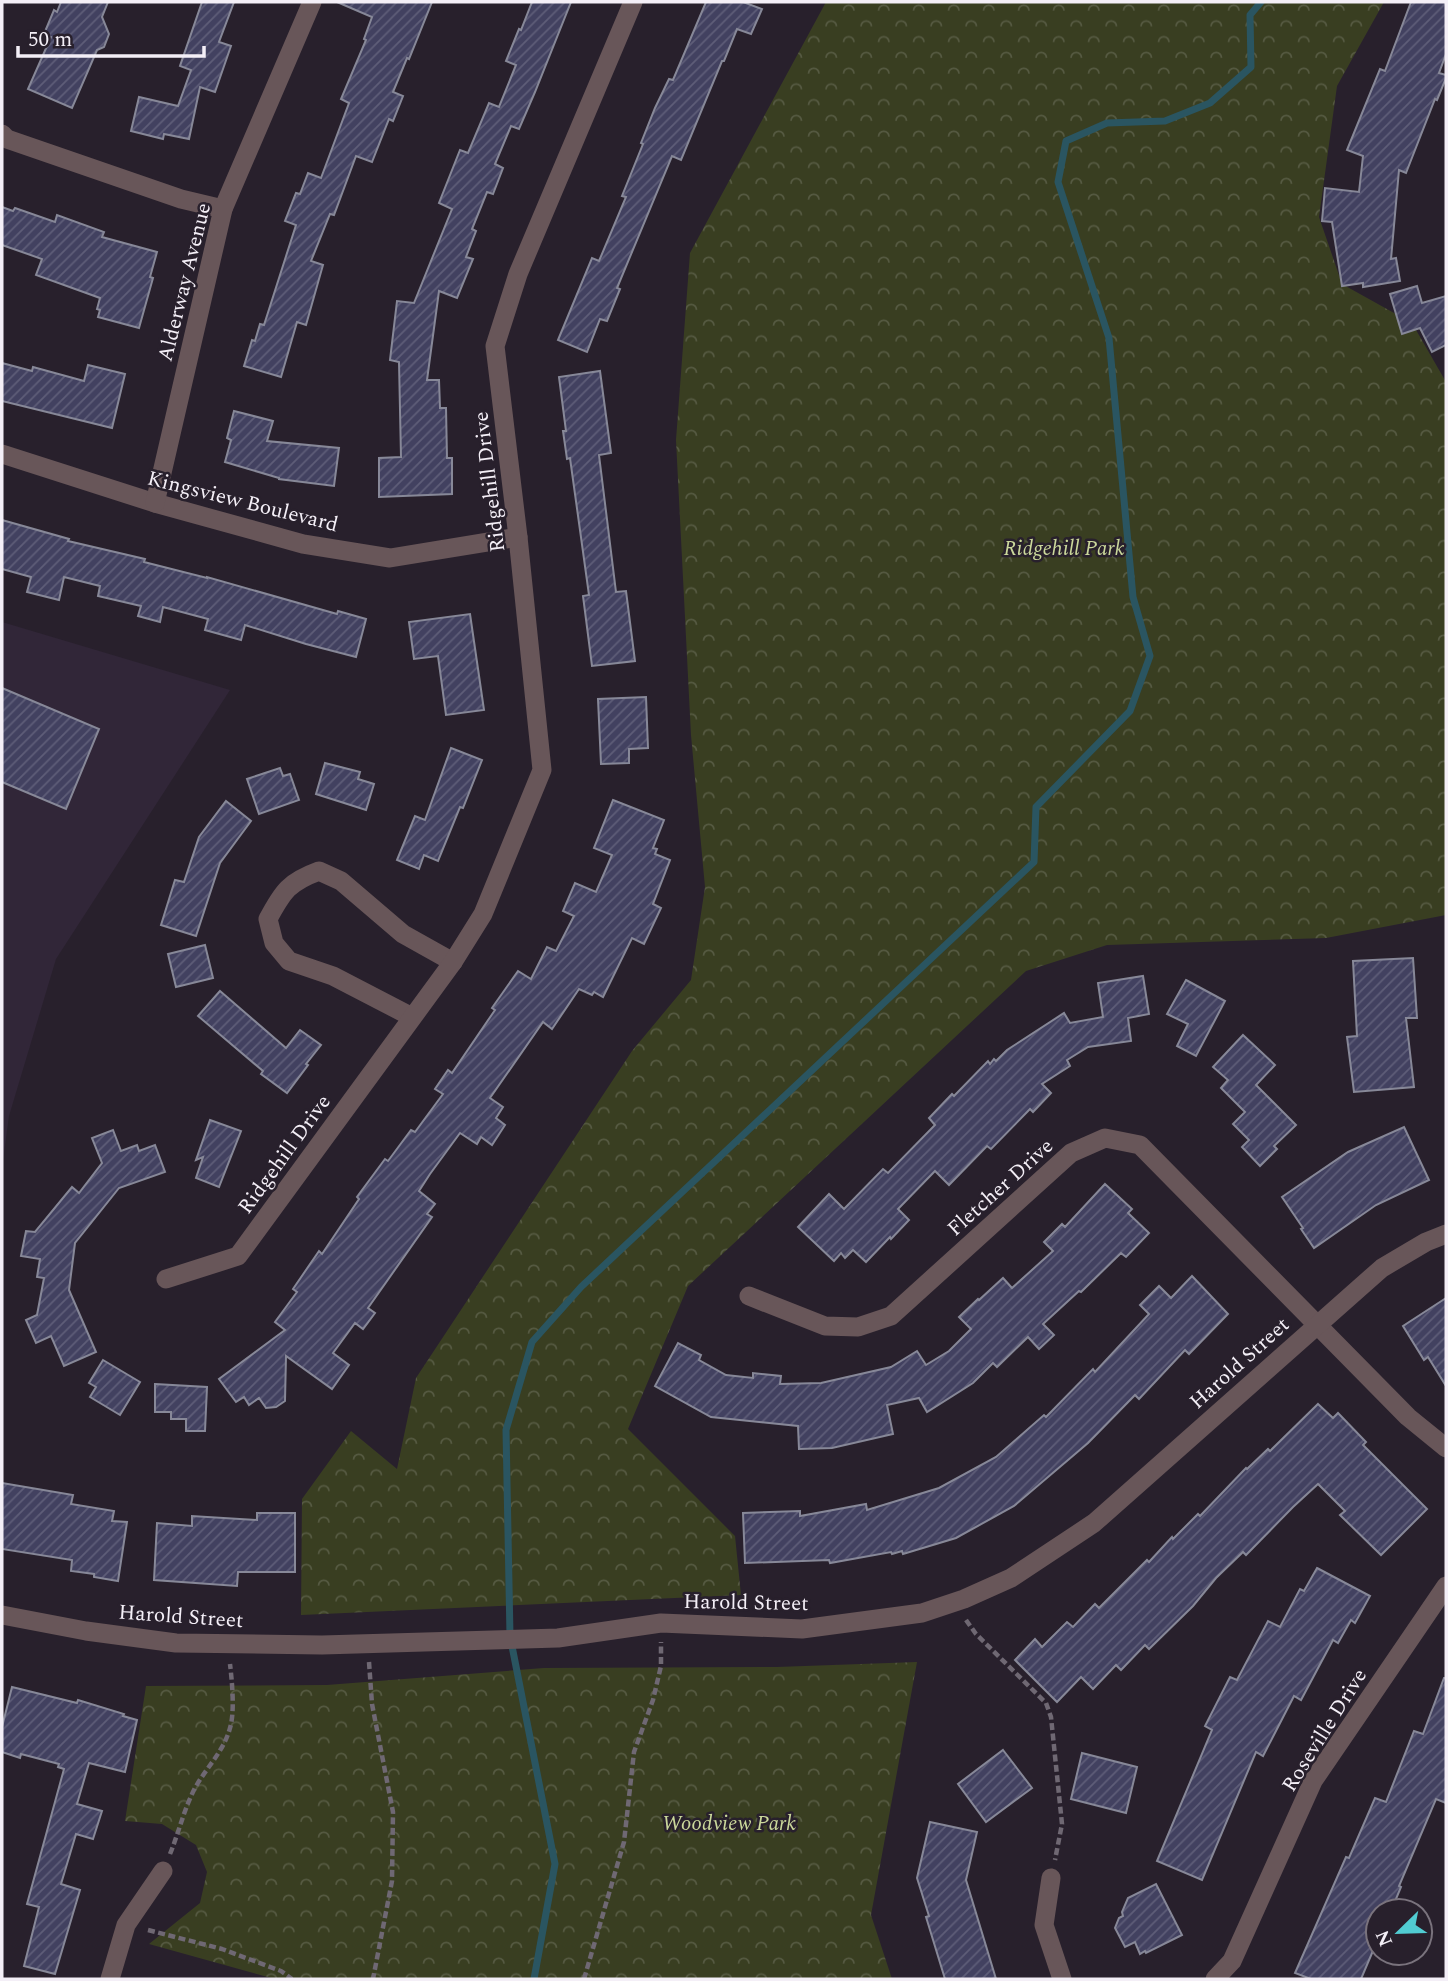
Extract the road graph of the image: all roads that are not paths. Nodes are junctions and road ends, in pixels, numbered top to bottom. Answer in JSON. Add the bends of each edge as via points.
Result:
{"nodes":[{"id":1,"x":312,"y":2,"type":"edge"},
{"id":2,"x":634,"y":2,"type":"edge"},
{"id":3,"x":2,"y":134,"type":"edge"},
{"id":4,"x":223,"y":209,"type":"junction"},
{"id":5,"x":2,"y":454,"type":"edge"},
{"id":6,"x":155,"y":503,"type":"junction"},
{"id":7,"x":518,"y":537,"type":"junction"},
{"id":8,"x":453,"y":962,"type":"junction"},
{"id":9,"x":412,"y":1017,"type":"junction"},
{"id":10,"x":1446,"y":1234,"type":"edge"},
{"id":11,"x":166,"y":1279,"type":"dead end"},
{"id":12,"x":749,"y":1296,"type":"dead end"},
{"id":13,"x":1318,"y":1324,"type":"junction"},
{"id":14,"x":1446,"y":1448,"type":"edge"},
{"id":15,"x":1446,"y":1586,"type":"edge"},
{"id":16,"x":2,"y":1615,"type":"edge"},
{"id":17,"x":163,"y":1871,"type":"road end"},
{"id":18,"x":1051,"y":1878,"type":"road end"},
{"id":19,"x":110,"y":1979,"type":"edge"},
{"id":20,"x":1062,"y":1979,"type":"edge"},
{"id":21,"x":1215,"y":1979,"type":"edge"}],
"edges":[{"from":1,"to":4,"type":"street","name":"Alderway Avenue"},
{"from":2,"to":7,"type":"street","name":"Ridgehill Drive","via":[[518,274],[495,346]]},
{"from":3,"to":4,"type":"street","via":[[181,199]]},
{"from":4,"to":6,"type":"street","name":"Alderway Avenue"},
{"from":5,"to":6,"type":"street","name":"Kingsview Boulevard"},
{"from":6,"to":7,"type":"street","name":"Kingsview Boulevard","via":[[303,544],[390,558]]},
{"from":7,"to":8,"type":"street","name":"Ridgehill Drive","via":[[542,770],[483,914]]},
{"from":8,"to":9,"type":"street","name":"Ridgehill Drive"},
{"from":8,"to":9,"type":"street","via":[[403,934],[341,881],[320,871],[299,878],[281,895],[268,919],[274,943],[289,961],[334,976]]},
{"from":9,"to":11,"type":"street","name":"Ridgehill Drive","via":[[238,1256]]},
{"from":10,"to":13,"type":"street","name":"Harold Street","via":[[1382,1268]]},
{"from":12,"to":13,"type":"street","name":"Fletcher Drive","via":[[825,1326],[858,1327],[891,1316],[1070,1153],[1105,1138],[1140,1146]]},
{"from":13,"to":14,"type":"street","via":[[1408,1417]]},
{"from":13,"to":16,"type":"street","name":"Harold Street","via":[[1094,1523],[1011,1578],[922,1613],[802,1629],[661,1623],[558,1638],[322,1645],[176,1643]]},
{"from":15,"to":21,"type":"street","name":"Roseville Drive","via":[[1313,1781],[1233,1961]]},
{"from":17,"to":19,"type":"street","via":[[126,1925]]},
{"from":18,"to":20,"type":"street","via":[[1044,1925]]}]}
